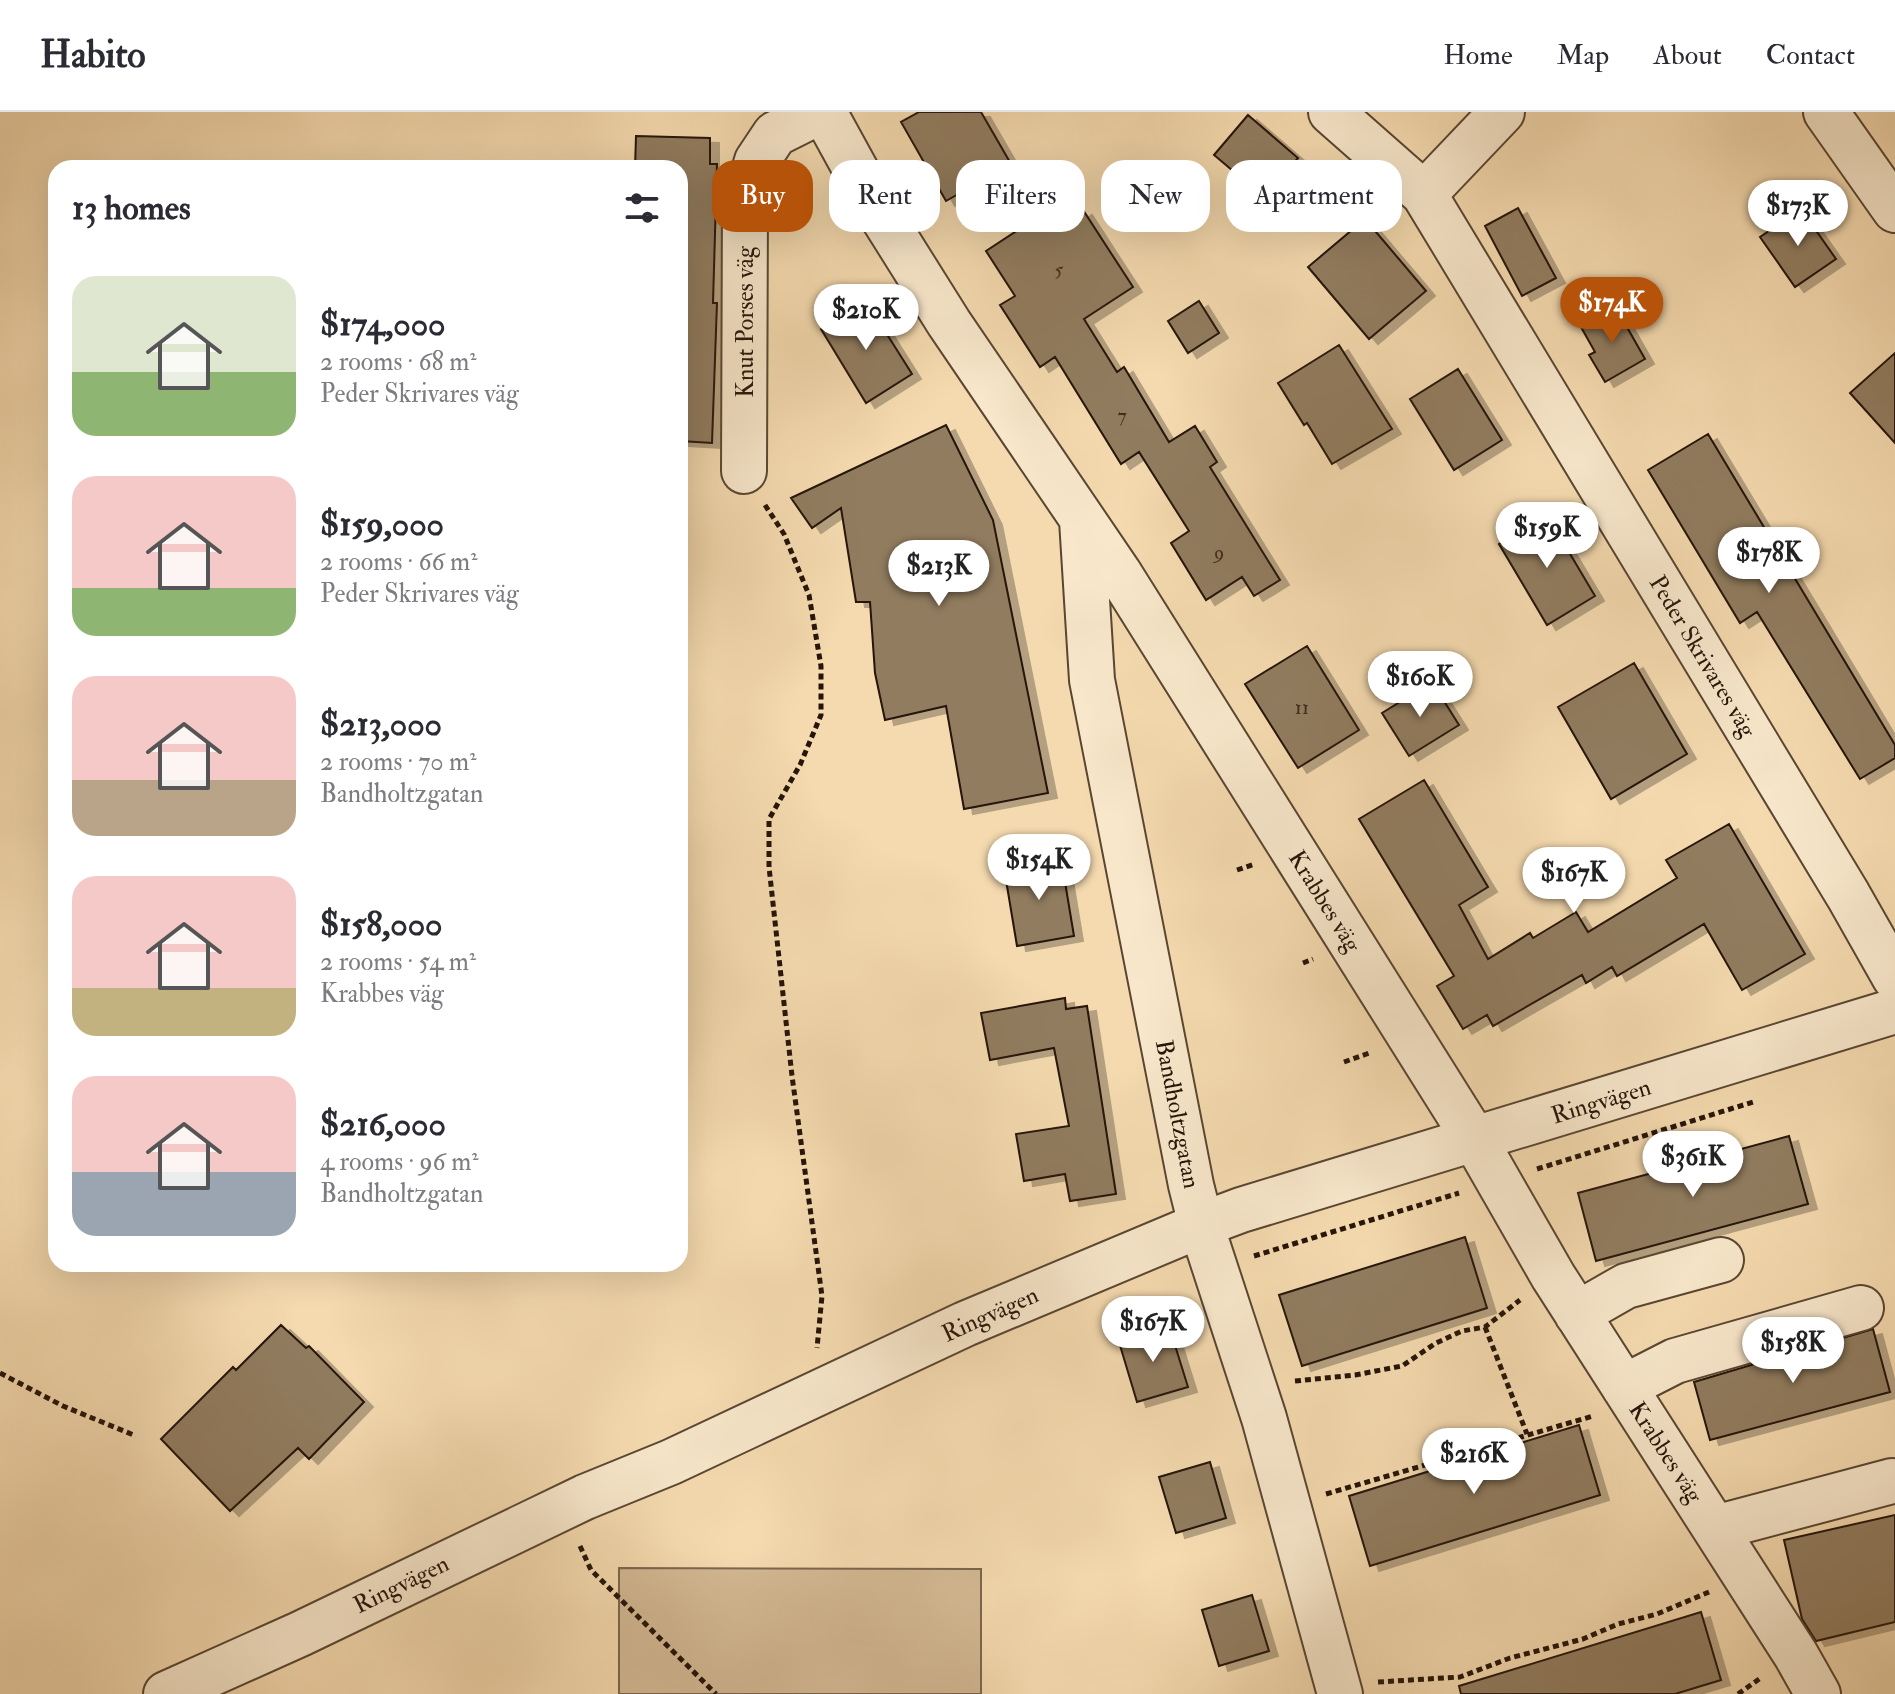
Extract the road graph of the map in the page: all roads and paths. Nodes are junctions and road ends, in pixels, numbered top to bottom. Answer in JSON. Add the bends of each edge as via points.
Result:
{"nodes":[{"id":1,"x":822,"y":112,"type":"edge"},
{"id":2,"x":1331,"y":112,"type":"edge"},
{"id":3,"x":1502,"y":112,"type":"edge"},
{"id":4,"x":1826,"y":112,"type":"edge"},
{"id":5,"x":1424,"y":194,"type":"junction"},
{"id":6,"x":1895,"y":210,"type":"edge"},
{"id":7,"x":744,"y":471,"type":"joint"},
{"id":8,"x":1082,"y":520,"type":"junction"},
{"id":9,"x":1895,"y":978,"type":"edge"},
{"id":10,"x":1895,"y":1011,"type":"edge"},
{"id":11,"x":1762,"y":1099,"type":"dead end"},
{"id":12,"x":1475,"y":1140,"type":"junction"},
{"id":13,"x":1497,"y":1181,"type":"junction"},
{"id":14,"x":1201,"y":1225,"type":"junction"},
{"id":15,"x":1721,"y":1260,"type":"dead end"},
{"id":16,"x":1216,"y":1267,"type":"junction"},
{"id":17,"x":1553,"y":1276,"type":"junction"},
{"id":18,"x":1861,"y":1308,"type":"dead end"},
{"id":19,"x":1577,"y":1314,"type":"junction"},
{"id":20,"x":1485,"y":1327,"type":"junction"},
{"id":21,"x":0,"y":1373,"type":"edge"},
{"id":22,"x":1626,"y":1391,"type":"junction"},
{"id":23,"x":1255,"y":1392,"type":"junction"},
{"id":24,"x":812,"y":1396,"type":"junction"},
{"id":25,"x":1527,"y":1434,"type":"junction"},
{"id":26,"x":136,"y":1436,"type":"dead end"},
{"id":27,"x":1892,"y":1481,"type":"dead end"},
{"id":28,"x":1287,"y":1506,"type":"junction"},
{"id":29,"x":1715,"y":1528,"type":"junction"},
{"id":30,"x":577,"y":1538,"type":"dead end"},
{"id":31,"x":1743,"y":1572,"type":"junction"},
{"id":32,"x":1338,"y":1690,"type":"edge"},
{"id":33,"x":166,"y":1694,"type":"edge"},
{"id":34,"x":716,"y":1694,"type":"edge"},
{"id":35,"x":1818,"y":1694,"type":"edge"}],
"edges":[{"from":1,"to":7,"type":"street","name":"Knut Porses väg","via":[[775,134],[757,161],[745,200]]},
{"from":1,"to":8,"type":"street","name":"Krabbes väg","via":[[949,323]]},
{"from":2,"to":5,"type":"street","name":"Peder Skrivares väg"},
{"from":3,"to":5,"type":"street"},
{"from":4,"to":6,"type":"street"},
{"from":5,"to":9,"type":"street","name":"Peder Skrivares väg"},
{"from":7,"to":24,"type":"path","via":[[784,534],[809,595],[821,666],[821,715],[769,819],[769,867],[792,1076],[822,1296]]},
{"from":8,"to":12,"type":"street","name":"Krabbes väg"},
{"from":8,"to":14,"type":"street","name":"Bandholtzgatan","via":[[1092,680]]},
{"from":10,"to":12,"type":"street","name":"Ringvägen"},
{"from":11,"to":13,"type":"path"},
{"from":12,"to":13,"type":"street","name":"Krabbes väg"},
{"from":12,"to":14,"type":"street","name":"Ringvägen"},
{"from":13,"to":16,"type":"path"},
{"from":13,"to":17,"type":"street","name":"Krabbes väg"},
{"from":14,"to":16,"type":"street","name":"Bandholtzgatan"},
{"from":14,"to":24,"type":"street","name":"Ringvägen","via":[[965,1324]]},
{"from":15,"to":19,"type":"street","via":[[1626,1286]]},
{"from":16,"to":23,"type":"street","name":"Bandholtzgatan"},
{"from":17,"to":19,"type":"street","name":"Krabbes väg"},
{"from":17,"to":20,"type":"path"},
{"from":18,"to":22,"type":"street","via":[[1675,1361]]},
{"from":19,"to":22,"type":"street","name":"Krabbes väg"},
{"from":20,"to":23,"type":"path","via":[[1436,1343],[1402,1366],[1303,1379]]},
{"from":20,"to":25,"type":"path"},
{"from":21,"to":26,"type":"path"},
{"from":22,"to":25,"type":"path","via":[[1592,1417]]},
{"from":22,"to":29,"type":"street","name":"Krabbes väg"},
{"from":23,"to":28,"type":"street","name":"Bandholtzgatan"},
{"from":24,"to":33,"type":"street","name":"Ringvägen"},
{"from":25,"to":28,"type":"path"},
{"from":27,"to":29,"type":"street"},
{"from":28,"to":32,"type":"street","name":"Bandholtzgatan"},
{"from":29,"to":31,"type":"street","name":"Krabbes väg"},
{"from":30,"to":34,"type":"path","via":[[591,1570]]},
{"from":31,"to":32,"type":"path","via":[[1657,1614],[1460,1677]]},
{"from":31,"to":35,"type":"street","name":"Krabbes väg"}]}
